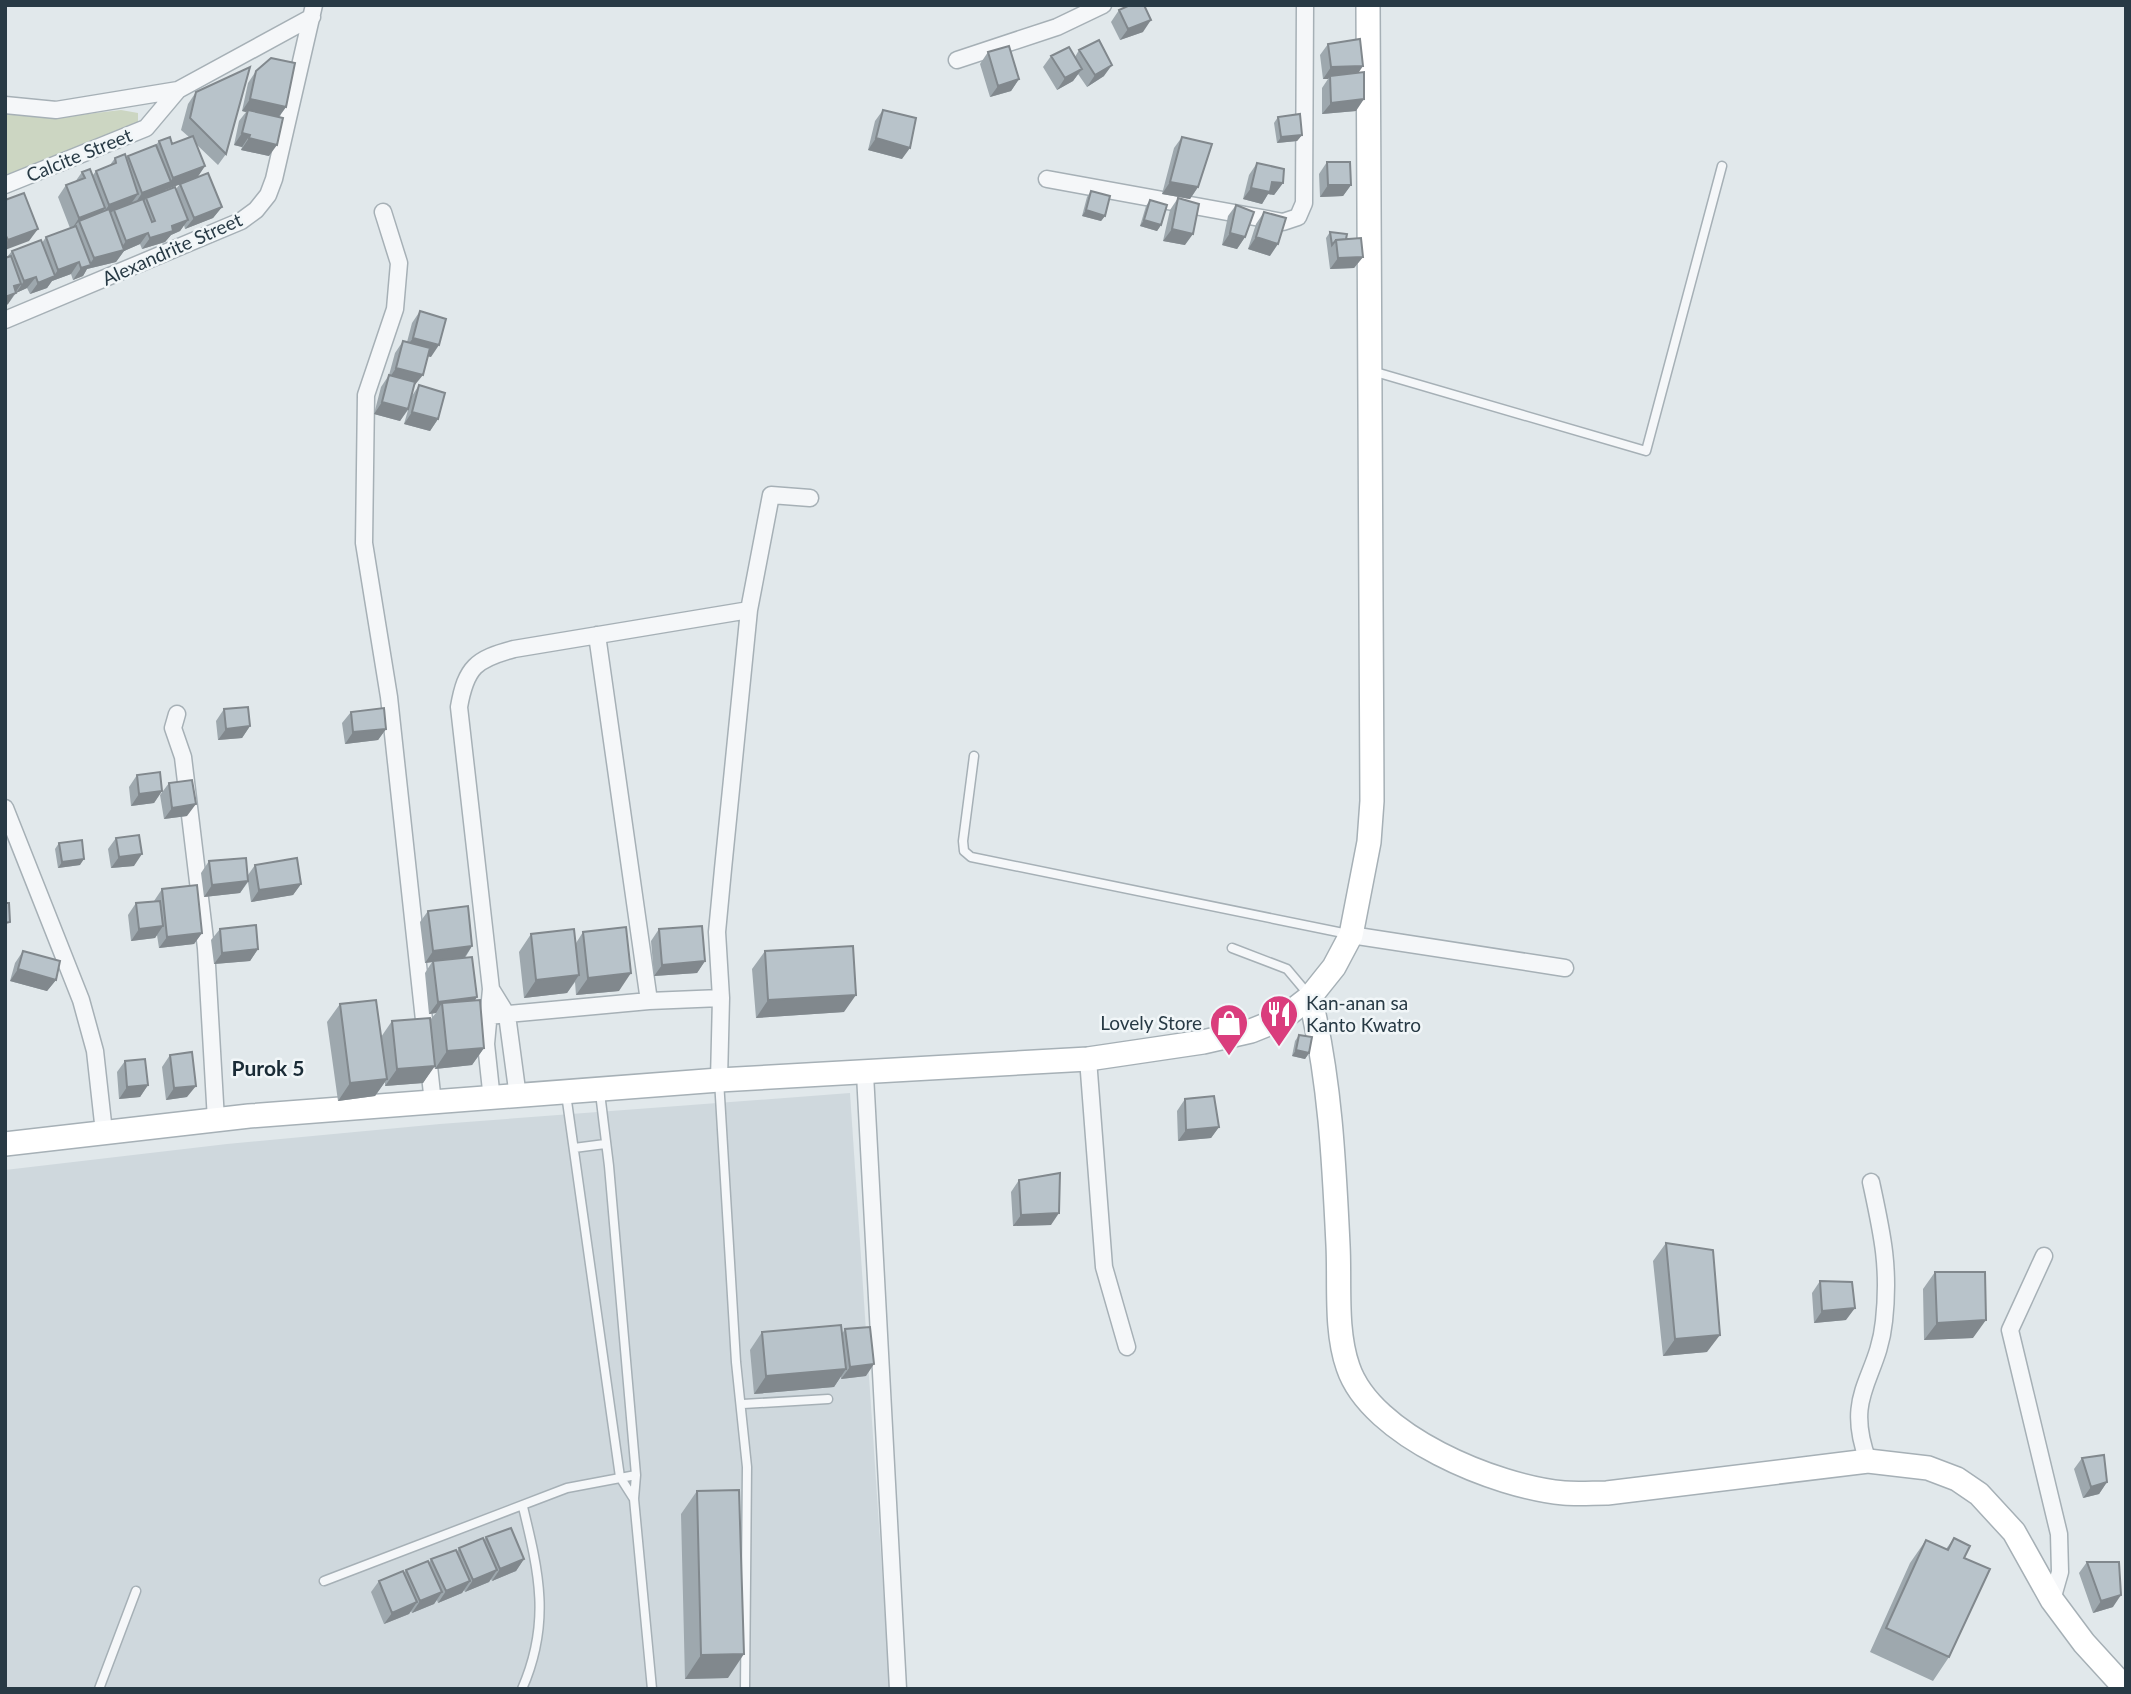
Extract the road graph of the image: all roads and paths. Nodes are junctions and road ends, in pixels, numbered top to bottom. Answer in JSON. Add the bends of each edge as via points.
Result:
{"nodes":[{"id":1,"x":1103,"y":5,"type":"edge"},
{"id":2,"x":1305,"y":5,"type":"edge"},
{"id":3,"x":1368,"y":5,"type":"edge"},
{"id":4,"x":313,"y":11,"type":"edge"},
{"id":5,"x":957,"y":60,"type":"dead end"},
{"id":6,"x":178,"y":90,"type":"junction"},
{"id":7,"x":5,"y":105,"type":"edge"},
{"id":8,"x":1722,"y":166,"type":"dead end"},
{"id":9,"x":1047,"y":179,"type":"dead end"},
{"id":10,"x":5,"y":185,"type":"edge"},
{"id":11,"x":383,"y":212,"type":"dead end"},
{"id":12,"x":5,"y":320,"type":"edge"},
{"id":13,"x":1372,"y":371,"type":"junction"},
{"id":14,"x":810,"y":498,"type":"dead end"},
{"id":15,"x":749,"y":610,"type":"junction"},
{"id":16,"x":597,"y":635,"type":"junction"},
{"id":17,"x":177,"y":714,"type":"dead end"},
{"id":18,"x":974,"y":756,"type":"dead end"},
{"id":19,"x":5,"y":808,"type":"edge"},
{"id":20,"x":1351,"y":935,"type":"junction"},
{"id":21,"x":1232,"y":948,"type":"dead end"},
{"id":22,"x":1565,"y":968,"type":"dead end"},
{"id":23,"x":491,"y":989,"type":"junction"},
{"id":24,"x":1310,"y":997,"type":"junction"},
{"id":25,"x":722,"y":998,"type":"junction"},
{"id":26,"x":649,"y":1000,"type":"junction"},
{"id":27,"x":507,"y":1014,"type":"junction"},
{"id":28,"x":487,"y":1016,"type":"junction"},
{"id":29,"x":1088,"y":1059,"type":"junction"},
{"id":30,"x":864,"y":1074,"type":"junction"},
{"id":31,"x":719,"y":1080,"type":"junction"},
{"id":32,"x":600,"y":1091,"type":"junction"},
{"id":33,"x":566,"y":1094,"type":"junction"},
{"id":34,"x":518,"y":1097,"type":"junction"},
{"id":35,"x":492,"y":1100,"type":"junction"},
{"id":36,"x":433,"y":1103,"type":"junction"},
{"id":37,"x":216,"y":1120,"type":"junction"},
{"id":38,"x":104,"y":1132,"type":"junction"},
{"id":39,"x":5,"y":1144,"type":"edge"},
{"id":40,"x":605,"y":1144,"type":"junction"},
{"id":41,"x":574,"y":1149,"type":"junction"},
{"id":42,"x":1871,"y":1182,"type":"dead end"},
{"id":43,"x":2044,"y":1256,"type":"dead end"},
{"id":44,"x":1127,"y":1347,"type":"dead end"},
{"id":45,"x":828,"y":1399,"type":"dead end"},
{"id":46,"x":743,"y":1404,"type":"junction"},
{"id":47,"x":1868,"y":1461,"type":"junction"},
{"id":48,"x":636,"y":1475,"type":"junction"},
{"id":49,"x":620,"y":1477,"type":"junction"},
{"id":50,"x":634,"y":1499,"type":"junction"},
{"id":51,"x":523,"y":1507,"type":"junction"},
{"id":52,"x":324,"y":1581,"type":"dead end"},
{"id":53,"x":136,"y":1591,"type":"dead end"},
{"id":54,"x":2052,"y":1600,"type":"junction"},
{"id":55,"x":99,"y":1689,"type":"edge"},
{"id":56,"x":522,"y":1689,"type":"edge"},
{"id":57,"x":652,"y":1689,"type":"edge"},
{"id":58,"x":745,"y":1689,"type":"edge"},
{"id":59,"x":898,"y":1689,"type":"edge"},
{"id":60,"x":2126,"y":1689,"type":"edge"}],
"edges":[{"from":1,"to":5,"type":"street","via":[[1057,27]]},
{"from":2,"to":9,"type":"street","via":[[1304,203],[1298,217],[1283,222]]},
{"from":3,"to":13,"type":"street"},
{"from":4,"to":6,"type":"street"},
{"from":4,"to":12,"type":"street","name":"Alexandrite Street","via":[[280,156],[268,195],[256,210],[241,221]]},
{"from":6,"to":7,"type":"street","via":[[56,110]]},
{"from":6,"to":10,"type":"street","name":"Calcite Street","via":[[146,128]]},
{"from":8,"to":13,"type":"lane","via":[[1646,451]]},
{"from":11,"to":36,"type":"street","via":[[399,264],[395,309],[366,396],[364,543],[388,697]]},
{"from":13,"to":20,"type":"street","via":[[1374,752],[1369,842]]},
{"from":14,"to":15,"type":"street","via":[[771,495]]},
{"from":15,"to":16,"type":"street"},
{"from":15,"to":25,"type":"street","via":[[718,932]]},
{"from":16,"to":23,"type":"street","via":[[487,656],[471,669],[463,688],[460,707]]},
{"from":16,"to":26,"type":"street"},
{"from":17,"to":37,"type":"street","via":[[173,728],[183,757],[206,948]]},
{"from":18,"to":20,"type":"lane","via":[[963,841],[964,851],[971,857]]},
{"from":19,"to":38,"type":"street","via":[[81,1000],[95,1051]]},
{"from":20,"to":22,"type":"street"},
{"from":20,"to":24,"type":"street"},
{"from":21,"to":24,"type":"lane","via":[[1287,969]]},
{"from":23,"to":27,"type":"street"},
{"from":23,"to":28,"type":"street"},
{"from":24,"to":29,"type":"street","via":[[1283,1018],[1251,1031]]},
{"from":24,"to":47,"type":"street","via":[[1332,1115],[1341,1326],[1347,1365],[1359,1392],[1377,1413],[1475,1469],[1564,1493],[1607,1493]]},
{"from":25,"to":26,"type":"street"},
{"from":25,"to":31,"type":"street"},
{"from":26,"to":27,"type":"street"},
{"from":27,"to":28,"type":"street"},
{"from":27,"to":34,"type":"street"},
{"from":28,"to":35,"type":"street"},
{"from":29,"to":30,"type":"street"},
{"from":29,"to":44,"type":"street","via":[[1104,1267]]},
{"from":30,"to":31,"type":"street"},
{"from":30,"to":59,"type":"street"},
{"from":31,"to":32,"type":"street"},
{"from":31,"to":46,"type":"lane","via":[[736,1362]]},
{"from":32,"to":33,"type":"street"},
{"from":32,"to":40,"type":"lane"},
{"from":33,"to":34,"type":"street"},
{"from":33,"to":41,"type":"lane"},
{"from":34,"to":35,"type":"street"},
{"from":35,"to":36,"type":"street"},
{"from":36,"to":37,"type":"street"},
{"from":37,"to":38,"type":"street"},
{"from":38,"to":39,"type":"street"},
{"from":40,"to":41,"type":"lane"},
{"from":40,"to":48,"type":"lane"},
{"from":41,"to":49,"type":"lane"},
{"from":42,"to":47,"type":"street","via":[[1888,1262],[1884,1325],[1857,1421]]},
{"from":43,"to":54,"type":"street","via":[[2010,1330],[2059,1534],[2060,1572]]},
{"from":45,"to":46,"type":"lane"},
{"from":46,"to":58,"type":"lane","via":[[747,1467]]},
{"from":47,"to":54,"type":"street","via":[[1928,1468],[1979,1494],[2014,1532]]},
{"from":48,"to":49,"type":"lane"},
{"from":48,"to":50,"type":"lane"},
{"from":49,"to":50,"type":"lane"},
{"from":49,"to":51,"type":"lane","via":[[567,1488]]},
{"from":50,"to":57,"type":"lane"},
{"from":51,"to":52,"type":"lane"},
{"from":51,"to":56,"type":"lane","via":[[541,1602],[539,1639]]},
{"from":53,"to":55,"type":"lane"},
{"from":54,"to":60,"type":"street"}]}
